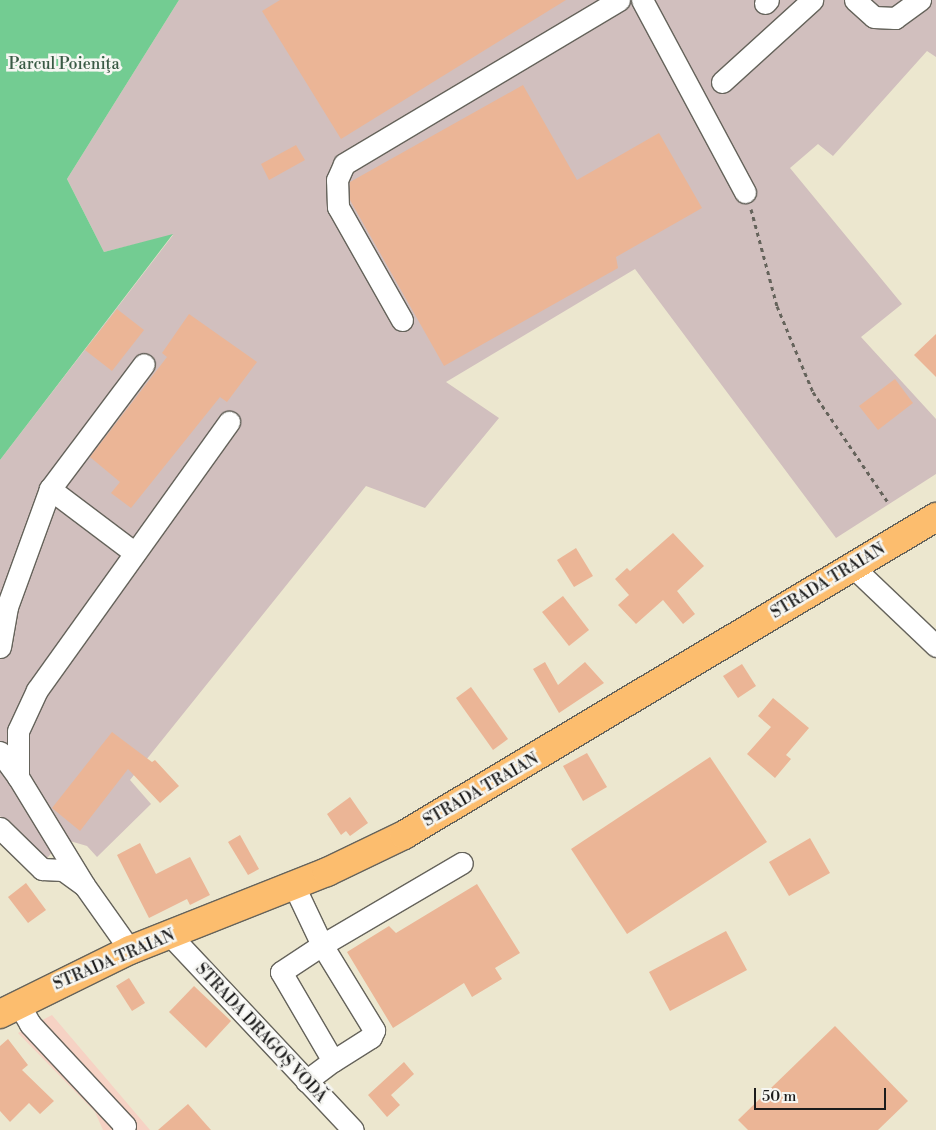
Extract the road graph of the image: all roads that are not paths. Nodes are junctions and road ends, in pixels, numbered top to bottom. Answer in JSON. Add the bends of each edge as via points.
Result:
{"nodes":[{"id":1,"x":619,"y":0,"type":"edge"},
{"id":2,"x":642,"y":0,"type":"edge"},
{"id":3,"x":812,"y":0,"type":"edge"},
{"id":4,"x":855,"y":0,"type":"edge"},
{"id":5,"x":920,"y":0,"type":"edge"},
{"id":6,"x":722,"y":82,"type":"dead end"},
{"id":7,"x":745,"y":192,"type":"road end"},
{"id":8,"x":402,"y":320,"type":"dead end"},
{"id":9,"x":144,"y":364,"type":"dead end"},
{"id":10,"x":229,"y":422,"type":"dead end"},
{"id":11,"x":50,"y":489,"type":"junction"},
{"id":12,"x":936,"y":516,"type":"edge"},
{"id":13,"x":135,"y":553,"type":"junction"},
{"id":14,"x":852,"y":566,"type":"junction"},
{"id":15,"x":936,"y":646,"type":"edge"},
{"id":16,"x":0,"y":647,"type":"edge"},
{"id":17,"x":0,"y":752,"type":"edge"},
{"id":18,"x":18,"y":777,"type":"junction"},
{"id":19,"x":0,"y":828,"type":"edge"},
{"id":20,"x":462,"y":863,"type":"dead end"},
{"id":21,"x":84,"y":884,"type":"junction"},
{"id":22,"x":294,"y":886,"type":"junction"},
{"id":23,"x":170,"y":935,"type":"junction"},
{"id":24,"x":322,"y":945,"type":"junction"},
{"id":25,"x":130,"y":950,"type":"junction"},
{"id":26,"x":9,"y":1008,"type":"edge"},
{"id":27,"x":333,"y":1061,"type":"junction"},
{"id":28,"x":306,"y":1081,"type":"junction"},
{"id":29,"x":123,"y":1130,"type":"edge"},
{"id":30,"x":353,"y":1130,"type":"edge"}],
"edges":[{"from":1,"to":8,"type":"street","via":[[344,164],[337,180],[338,207]]},
{"from":2,"to":7,"type":"street"},
{"from":3,"to":6,"type":"street"},
{"from":4,"to":5,"type":"street","via":[[874,17],[895,18]]},
{"from":9,"to":11,"type":"street"},
{"from":10,"to":13,"type":"street"},
{"from":11,"to":13,"type":"street"},
{"from":11,"to":16,"type":"street","via":[[7,607]]},
{"from":12,"to":14,"type":"main road","name":"STRADA TRAIAN"},
{"from":13,"to":18,"type":"street","via":[[37,690],[18,731]]},
{"from":14,"to":15,"type":"street"},
{"from":14,"to":22,"type":"main road","name":"STRADA TRAIAN","via":[[459,804],[366,855]]},
{"from":17,"to":18,"type":"street"},
{"from":18,"to":21,"type":"street"},
{"from":19,"to":21,"type":"street","via":[[42,869],[63,870]]},
{"from":20,"to":24,"type":"street"},
{"from":21,"to":25,"type":"street"},
{"from":22,"to":23,"type":"main road","name":"STRADA TRAIAN"},
{"from":22,"to":24,"type":"street"},
{"from":23,"to":25,"type":"main road","name":"STRADA TRAIAN"},
{"from":23,"to":28,"type":"street","name":"STRADA DRAGOȘ VODĂ"},
{"from":24,"to":27,"type":"street","via":[[374,1030],[372,1037]]},
{"from":24,"to":27,"type":"street","via":[[280,972]]},
{"from":25,"to":26,"type":"main road","name":"STRADA TRAIAN"},
{"from":26,"to":29,"type":"street","via":[[30,1024],[125,1126]]},
{"from":27,"to":28,"type":"street"},
{"from":28,"to":30,"type":"street","name":"STRADA DRAGOȘ VODĂ"}]}
